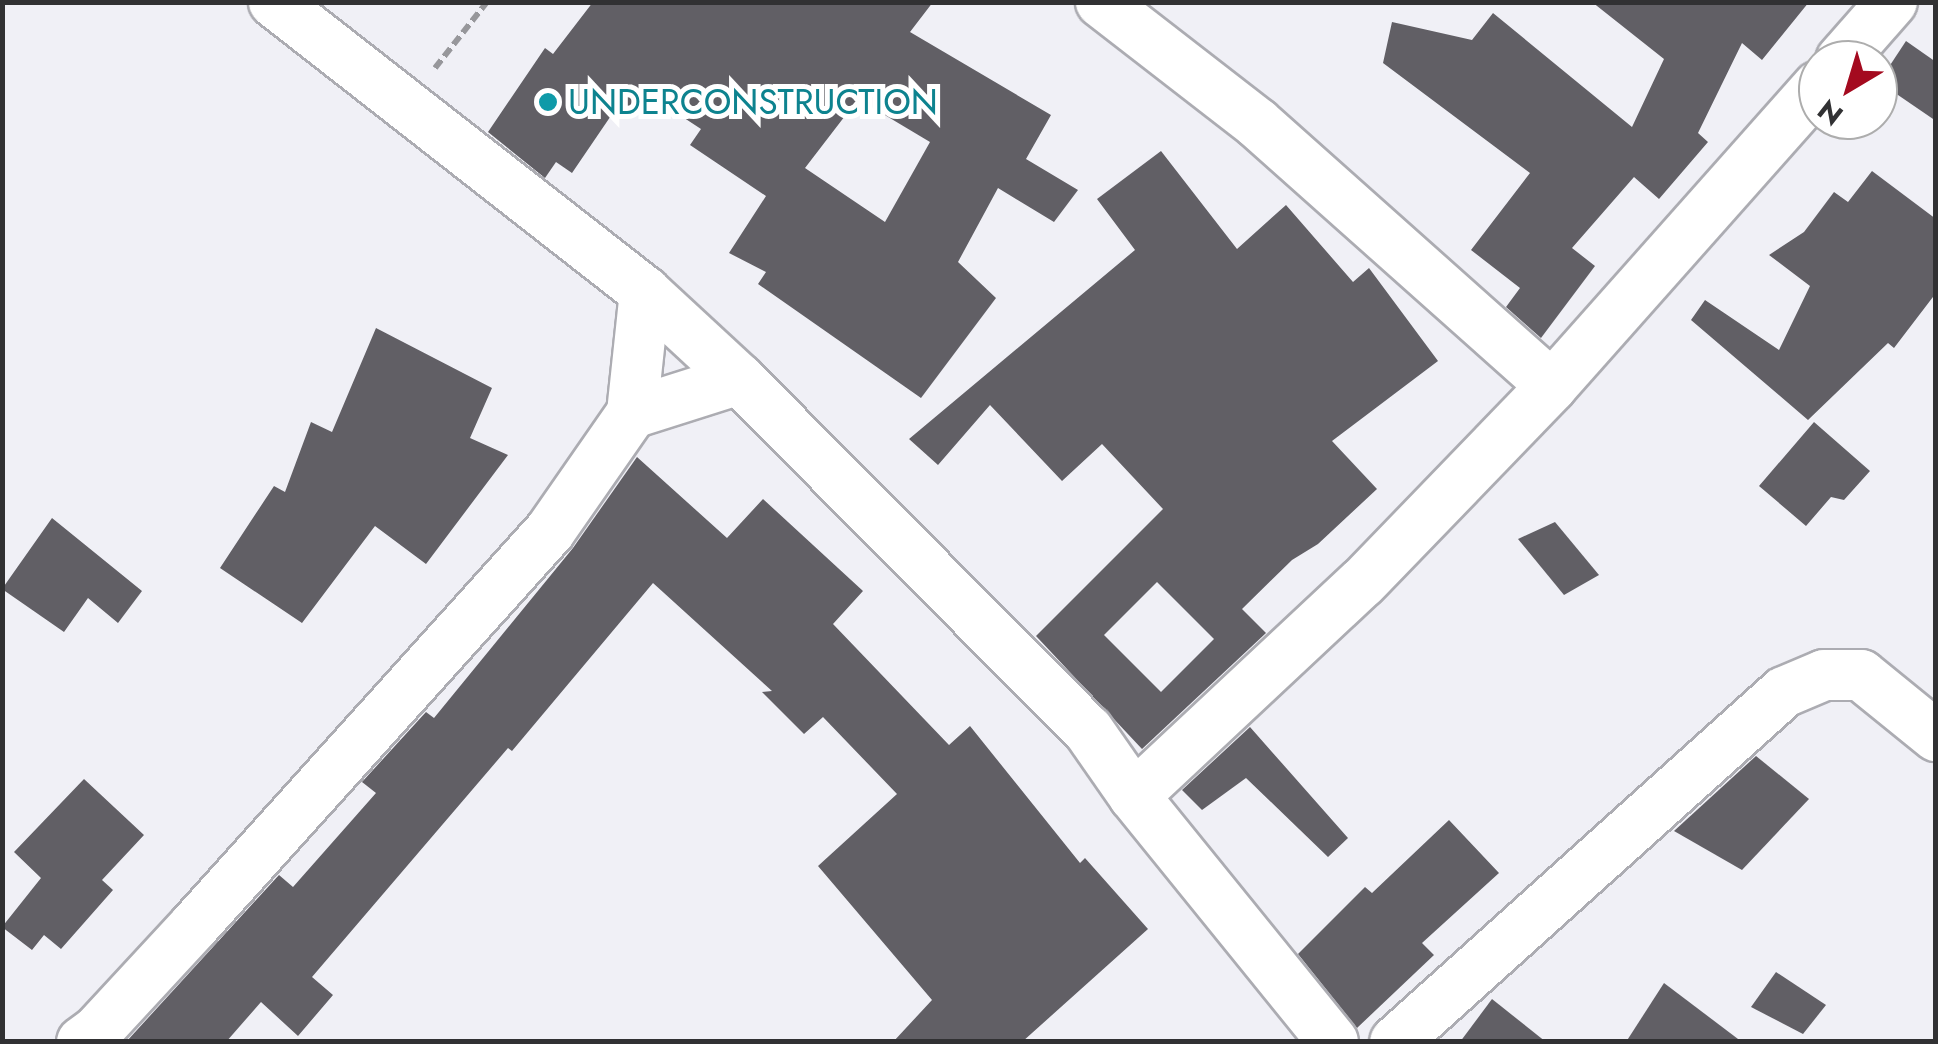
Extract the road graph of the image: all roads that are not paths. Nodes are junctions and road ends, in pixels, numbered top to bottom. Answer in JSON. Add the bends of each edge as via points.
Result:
{"nodes":[{"id":1,"x":274,"y":2,"type":"edge"},
{"id":2,"x":1101,"y":2,"type":"edge"},
{"id":3,"x":1892,"y":2,"type":"edge"},
{"id":4,"x":1859,"y":40,"type":"edge"},
{"id":5,"x":1798,"y":109,"type":"edge"},
{"id":6,"x":645,"y":292,"type":"junction"},
{"id":7,"x":740,"y":379,"type":"junction"},
{"id":8,"x":1552,"y":386,"type":"junction"},
{"id":9,"x":632,"y":413,"type":"junction"},
{"id":10,"x":1936,"y":736,"type":"edge"},
{"id":11,"x":1134,"y":796,"type":"junction"},
{"id":12,"x":95,"y":1038,"type":"edge"},
{"id":13,"x":1333,"y":1042,"type":"edge"},
{"id":14,"x":1394,"y":1042,"type":"edge"}],
"edges":[{"from":1,"to":6,"type":"street"},
{"from":2,"to":8,"type":"street","via":[[1257,123]]},
{"from":3,"to":4,"type":"street"},
{"from":5,"to":8,"type":"street"},
{"from":6,"to":7,"type":"street"},
{"from":6,"to":9,"type":"street"},
{"from":7,"to":9,"type":"street"},
{"from":7,"to":11,"type":"street","via":[[1088,730]]},
{"from":8,"to":11,"type":"street","via":[[1362,583]]},
{"from":9,"to":12,"type":"street","via":[[550,530]]},
{"from":10,"to":14,"type":"street","via":[[1861,675],[1824,675],[1784,692]]},
{"from":11,"to":13,"type":"street"}]}
